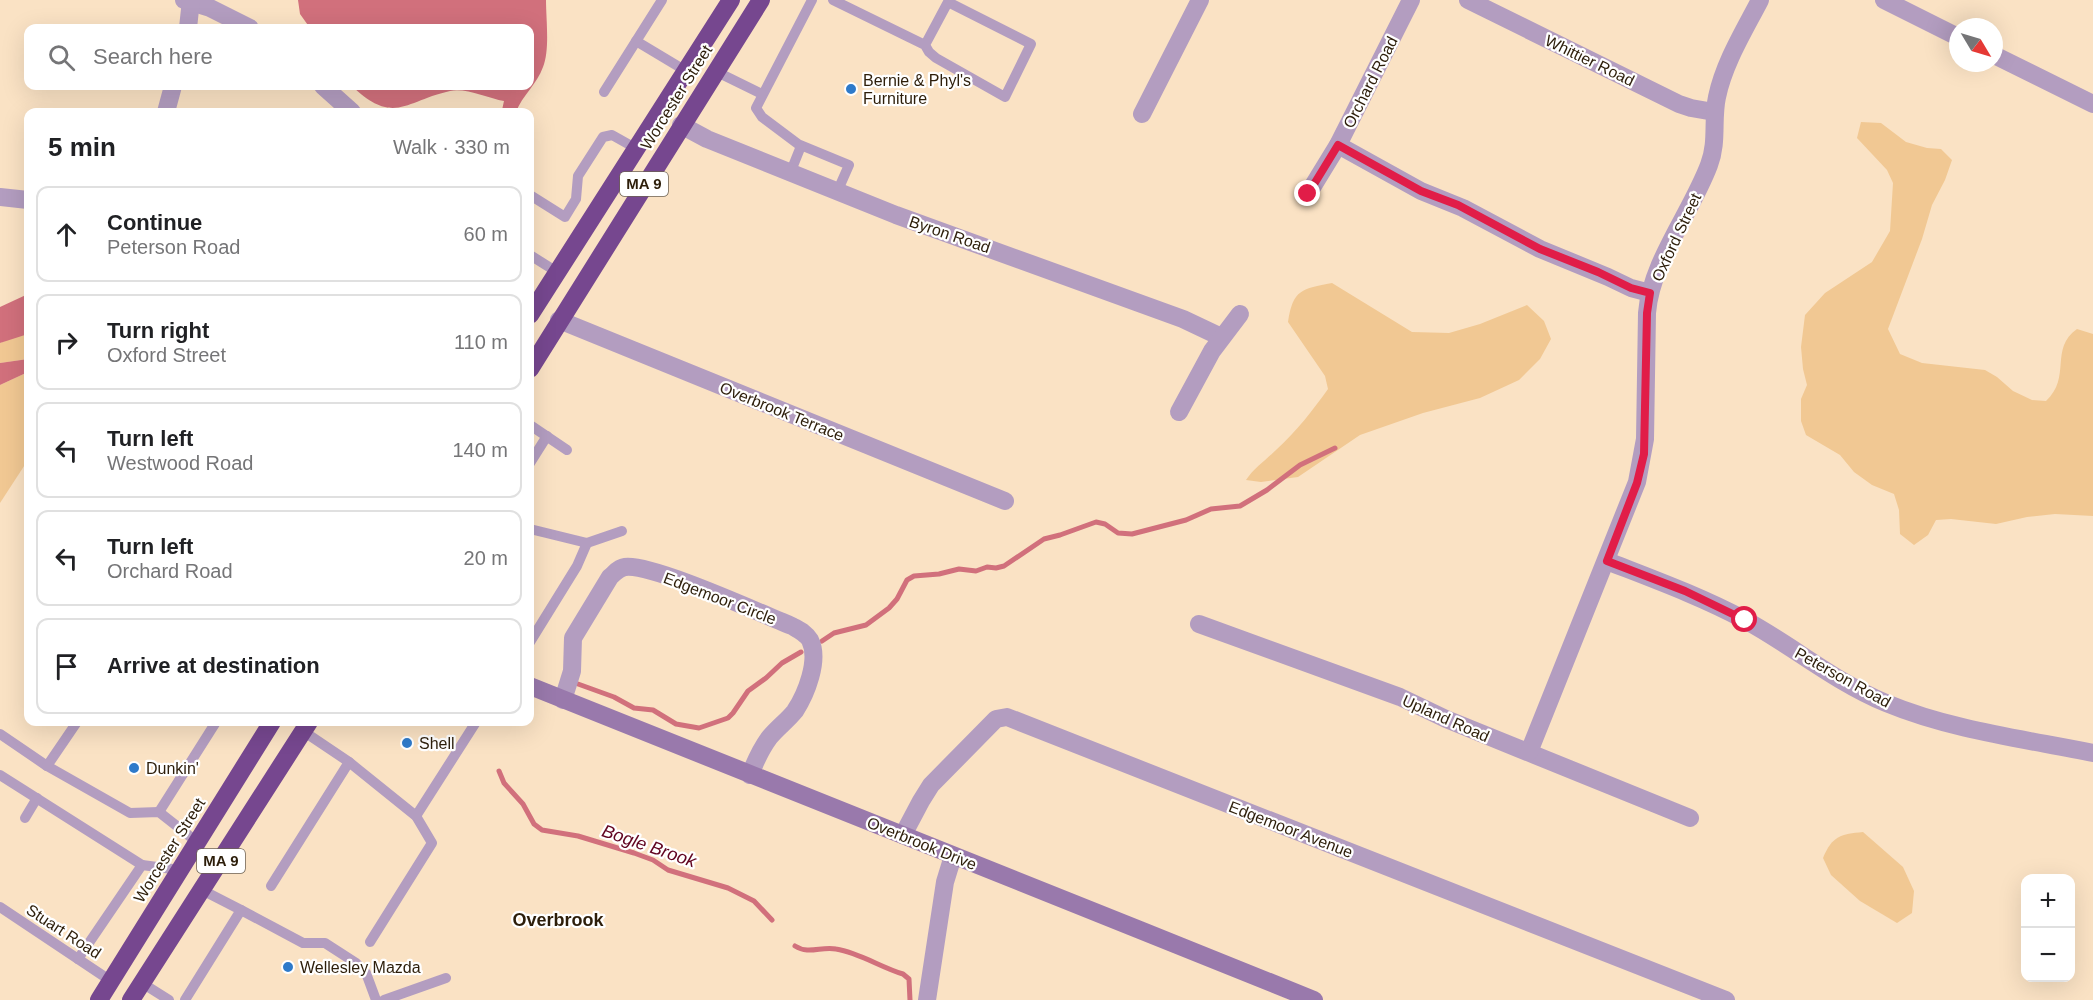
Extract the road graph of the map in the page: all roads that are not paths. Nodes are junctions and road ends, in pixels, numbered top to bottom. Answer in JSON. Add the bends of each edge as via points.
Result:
{"nodes":[{"id":1,"x":662,"y":0,"type":"edge"},
{"id":2,"x":731,"y":0,"type":"edge"},
{"id":3,"x":761,"y":0,"type":"edge"},
{"id":4,"x":812,"y":0,"type":"edge"},
{"id":5,"x":833,"y":0,"type":"edge"},
{"id":6,"x":1200,"y":0,"type":"edge"},
{"id":7,"x":1412,"y":0,"type":"edge"},
{"id":8,"x":1468,"y":0,"type":"edge"},
{"id":9,"x":1760,"y":0,"type":"edge"},
{"id":10,"x":1884,"y":0,"type":"edge"},
{"id":11,"x":189,"y":1,"type":"edge"},
{"id":12,"x":188,"y":24,"type":"edge"},
{"id":13,"x":242,"y":24,"type":"edge"},
{"id":14,"x":1949,"y":32,"type":"edge"},
{"id":15,"x":636,"y":41,"type":"junction"},
{"id":16,"x":925,"y":45,"type":"junction"},
{"id":17,"x":2003,"y":60,"type":"edge"},
{"id":18,"x":686,"y":71,"type":"junction"},
{"id":19,"x":715,"y":71,"type":"junction"},
{"id":20,"x":172,"y":90,"type":"edge"},
{"id":21,"x":327,"y":90,"type":"edge"},
{"id":22,"x":604,"y":92,"type":"dead end"},
{"id":23,"x":762,"y":94,"type":"junction"},
{"id":24,"x":2093,"y":105,"type":"edge"},
{"id":25,"x":167,"y":108,"type":"edge"},
{"id":26,"x":348,"y":108,"type":"edge"},
{"id":27,"x":1714,"y":112,"type":"junction"},
{"id":28,"x":1142,"y":114,"type":"dead end"},
{"id":29,"x":681,"y":125,"type":"junction"},
{"id":30,"x":1338,"y":145,"type":"junction"},
{"id":31,"x":801,"y":146,"type":"junction"},
{"id":32,"x":637,"y":149,"type":"junction"},
{"id":33,"x":791,"y":171,"type":"junction"},
{"id":34,"x":838,"y":190,"type":"junction"},
{"id":35,"x":1308,"y":194,"type":"dead end"},
{"id":36,"x":0,"y":197,"type":"edge"},
{"id":37,"x":534,"y":198,"type":"edge"},
{"id":38,"x":24,"y":200,"type":"edge"},
{"id":39,"x":565,"y":218,"type":"junction"},
{"id":40,"x":585,"y":230,"type":"junction"},
{"id":41,"x":534,"y":258,"type":"edge"},
{"id":42,"x":557,"y":272,"type":"junction"},
{"id":43,"x":1650,"y":293,"type":"junction"},
{"id":44,"x":534,"y":309,"type":"edge"},
{"id":45,"x":1240,"y":314,"type":"dead end"},
{"id":46,"x":559,"y":320,"type":"junction"},
{"id":47,"x":1221,"y":338,"type":"junction"},
{"id":48,"x":534,"y":362,"type":"edge"},
{"id":49,"x":1179,"y":412,"type":"dead end"},
{"id":50,"x":534,"y":428,"type":"edge"},
{"id":51,"x":547,"y":436,"type":"junction"},
{"id":52,"x":567,"y":450,"type":"dead end"},
{"id":53,"x":534,"y":457,"type":"edge"},
{"id":54,"x":1005,"y":501,"type":"dead end"},
{"id":55,"x":534,"y":531,"type":"edge"},
{"id":56,"x":622,"y":531,"type":"dead end"},
{"id":57,"x":587,"y":543,"type":"junction"},
{"id":58,"x":1607,"y":561,"type":"junction"},
{"id":59,"x":1199,"y":624,"type":"dead end"},
{"id":60,"x":534,"y":636,"type":"edge"},
{"id":61,"x":534,"y":688,"type":"edge"},
{"id":62,"x":563,"y":700,"type":"junction"},
{"id":63,"x":74,"y":726,"type":"edge"},
{"id":64,"x":213,"y":726,"type":"edge"},
{"id":65,"x":269,"y":726,"type":"edge"},
{"id":66,"x":306,"y":726,"type":"edge"},
{"id":67,"x":473,"y":726,"type":"edge"},
{"id":68,"x":0,"y":734,"type":"edge"},
{"id":69,"x":1529,"y":752,"type":"junction"},
{"id":70,"x":2093,"y":753,"type":"edge"},
{"id":71,"x":349,"y":762,"type":"junction"},
{"id":72,"x":47,"y":766,"type":"junction"},
{"id":73,"x":0,"y":775,"type":"edge"},
{"id":74,"x":750,"y":775,"type":"junction"},
{"id":75,"x":37,"y":798,"type":"junction"},
{"id":76,"x":159,"y":813,"type":"junction"},
{"id":77,"x":416,"y":816,"type":"junction"},
{"id":78,"x":25,"y":818,"type":"dead end"},
{"id":79,"x":1690,"y":818,"type":"dead end"},
{"id":80,"x":903,"y":836,"type":"junction"},
{"id":81,"x":196,"y":842,"type":"junction"},
{"id":82,"x":953,"y":856,"type":"junction"},
{"id":83,"x":142,"y":865,"type":"junction"},
{"id":84,"x":180,"y":870,"type":"junction"},
{"id":85,"x":272,"y":886,"type":"dead end"},
{"id":86,"x":202,"y":890,"type":"junction"},
{"id":87,"x":0,"y":907,"type":"edge"},
{"id":88,"x":241,"y":910,"type":"junction"},
{"id":89,"x":370,"y":942,"type":"dead end"},
{"id":90,"x":78,"y":959,"type":"junction"},
{"id":91,"x":446,"y":978,"type":"dead end"},
{"id":92,"x":111,"y":981,"type":"junction"},
{"id":93,"x":142,"y":983,"type":"junction"},
{"id":94,"x":99,"y":1000,"type":"edge"},
{"id":95,"x":131,"y":1000,"type":"edge"},
{"id":96,"x":169,"y":1000,"type":"edge"},
{"id":97,"x":185,"y":1000,"type":"edge"},
{"id":98,"x":376,"y":1000,"type":"edge"},
{"id":99,"x":384,"y":1000,"type":"edge"},
{"id":100,"x":927,"y":1000,"type":"edge"},
{"id":101,"x":1314,"y":1000,"type":"edge"},
{"id":102,"x":1726,"y":1000,"type":"edge"}],
"edges":[{"from":1,"to":15,"type":"lane"},
{"from":2,"to":18,"type":"highway","name":"Worcester Street","number":"MA 9"},
{"from":3,"to":19,"type":"highway","name":"Worcester Street","number":"MA 9"},
{"from":4,"to":23,"type":"lane"},
{"from":5,"to":16,"type":"lane"},
{"from":6,"to":28,"type":"street"},
{"from":7,"to":30,"type":"street","name":"Orchard Road"},
{"from":8,"to":27,"type":"street","name":"Whittier Road","via":[[1679,104]]},
{"from":9,"to":27,"type":"street","name":"Oxford Street","via":[[1726,68]]},
{"from":10,"to":14,"type":"street"},
{"from":11,"to":12,"type":"street"},
{"from":11,"to":13,"type":"street"},
{"from":15,"to":18,"type":"lane"},
{"from":15,"to":22,"type":"lane"},
{"from":16,"to":16,"type":"lane","via":[[948,2],[1031,44],[1005,97],[936,58]]},
{"from":17,"to":24,"type":"street"},
{"from":18,"to":32,"type":"highway","name":"Worcester Street","number":"MA 9"},
{"from":19,"to":23,"type":"lane"},
{"from":19,"to":29,"type":"highway","name":"Worcester Street","number":"MA 9"},
{"from":20,"to":25,"type":"street"},
{"from":21,"to":26,"type":"street"},
{"from":23,"to":31,"type":"lane","via":[[756,111]]},
{"from":27,"to":43,"type":"street","name":"Oxford Street","via":[[1716,137],[1710,164]]},
{"from":29,"to":33,"type":"street","name":"Byron Road"},
{"from":29,"to":46,"type":"highway","name":"Worcester Street","number":"MA 9"},
{"from":30,"to":35,"type":"street","name":"Orchard Road"},
{"from":30,"to":43,"type":"street","via":[[1540,249]]},
{"from":31,"to":33,"type":"lane"},
{"from":31,"to":34,"type":"lane","via":[[849,165]]},
{"from":32,"to":39,"type":"lane","via":[[612,135],[603,137],[578,176],[576,199]]},
{"from":32,"to":40,"type":"highway","name":"Worcester Street","number":"MA 9"},
{"from":33,"to":34,"type":"street","name":"Byron Road"},
{"from":34,"to":47,"type":"street","name":"Byron Road","via":[[896,215],[1183,319]]},
{"from":36,"to":38,"type":"street"},
{"from":37,"to":39,"type":"lane"},
{"from":39,"to":40,"type":"lane"},
{"from":40,"to":42,"type":"highway","name":"Worcester Street","number":"MA 9"},
{"from":41,"to":42,"type":"lane"},
{"from":42,"to":44,"type":"highway","name":"Worcester Street","number":"MA 9"},
{"from":43,"to":58,"type":"street","name":"Oxford Street","via":[[1644,454]]},
{"from":45,"to":47,"type":"street"},
{"from":46,"to":48,"type":"highway","name":"Worcester Street","number":"MA 9"},
{"from":46,"to":54,"type":"street","name":"Overbrook Terrace"},
{"from":47,"to":49,"type":"street"},
{"from":50,"to":51,"type":"lane"},
{"from":51,"to":52,"type":"lane"},
{"from":51,"to":53,"type":"lane"},
{"from":55,"to":57,"type":"lane"},
{"from":56,"to":57,"type":"lane"},
{"from":57,"to":60,"type":"lane"},
{"from":58,"to":69,"type":"street","name":"Oxford Street"},
{"from":58,"to":70,"type":"street","name":"Peterson Road","via":[[1716,605],[1884,702],[1934,719]]},
{"from":59,"to":69,"type":"street","name":"Upland Road","via":[[1371,686]]},
{"from":61,"to":62,"type":"street","name":"Overbrook Drive"},
{"from":62,"to":74,"type":"street","name":"Overbrook Drive"},
{"from":62,"to":74,"type":"street","name":"Edgemoor Circle","via":[[572,671],[573,638],[610,577],[625,567],[670,578],[781,622],[809,638],[813,661],[801,700],[769,738]]},
{"from":63,"to":72,"type":"lane"},
{"from":64,"to":76,"type":"lane"},
{"from":65,"to":81,"type":"highway","name":"Worcester Street","number":"MA 9"},
{"from":66,"to":71,"type":"lane"},
{"from":66,"to":86,"type":"highway","number":"MA 9"},
{"from":67,"to":77,"type":"lane"},
{"from":68,"to":72,"type":"lane"},
{"from":69,"to":79,"type":"street","name":"Upland Road"},
{"from":71,"to":77,"type":"lane"},
{"from":71,"to":85,"type":"lane"},
{"from":72,"to":76,"type":"lane","via":[[130,813]]},
{"from":73,"to":75,"type":"lane"},
{"from":74,"to":80,"type":"street","name":"Overbrook Drive"},
{"from":75,"to":78,"type":"lane"},
{"from":75,"to":83,"type":"lane"},
{"from":76,"to":81,"type":"lane"},
{"from":77,"to":89,"type":"lane","via":[[432,843]]},
{"from":80,"to":82,"type":"street","name":"Overbrook Drive"},
{"from":80,"to":102,"type":"street","name":"Edgemoor Avenue","via":[[937,778],[996,719],[1007,717]]},
{"from":81,"to":84,"type":"highway","name":"Worcester Street","number":"MA 9"},
{"from":82,"to":100,"type":"street","via":[[945,882]]},
{"from":82,"to":101,"type":"street","name":"Overbrook Drive"},
{"from":83,"to":84,"type":"lane"},
{"from":83,"to":90,"type":"lane"},
{"from":84,"to":92,"type":"highway","name":"Worcester Street","number":"MA 9"},
{"from":86,"to":88,"type":"lane"},
{"from":86,"to":93,"type":"highway","number":"MA 9"},
{"from":87,"to":90,"type":"lane","name":"Stuart Road"},
{"from":88,"to":97,"type":"lane"},
{"from":88,"to":98,"type":"lane","via":[[303,943],[325,943],[356,963],[366,973]]},
{"from":90,"to":92,"type":"lane","name":"Stuart Road"},
{"from":91,"to":99,"type":"lane"},
{"from":92,"to":94,"type":"highway","name":"Worcester Street","number":"MA 9"},
{"from":93,"to":95,"type":"highway","number":"MA 9"},
{"from":93,"to":96,"type":"lane"}]}
